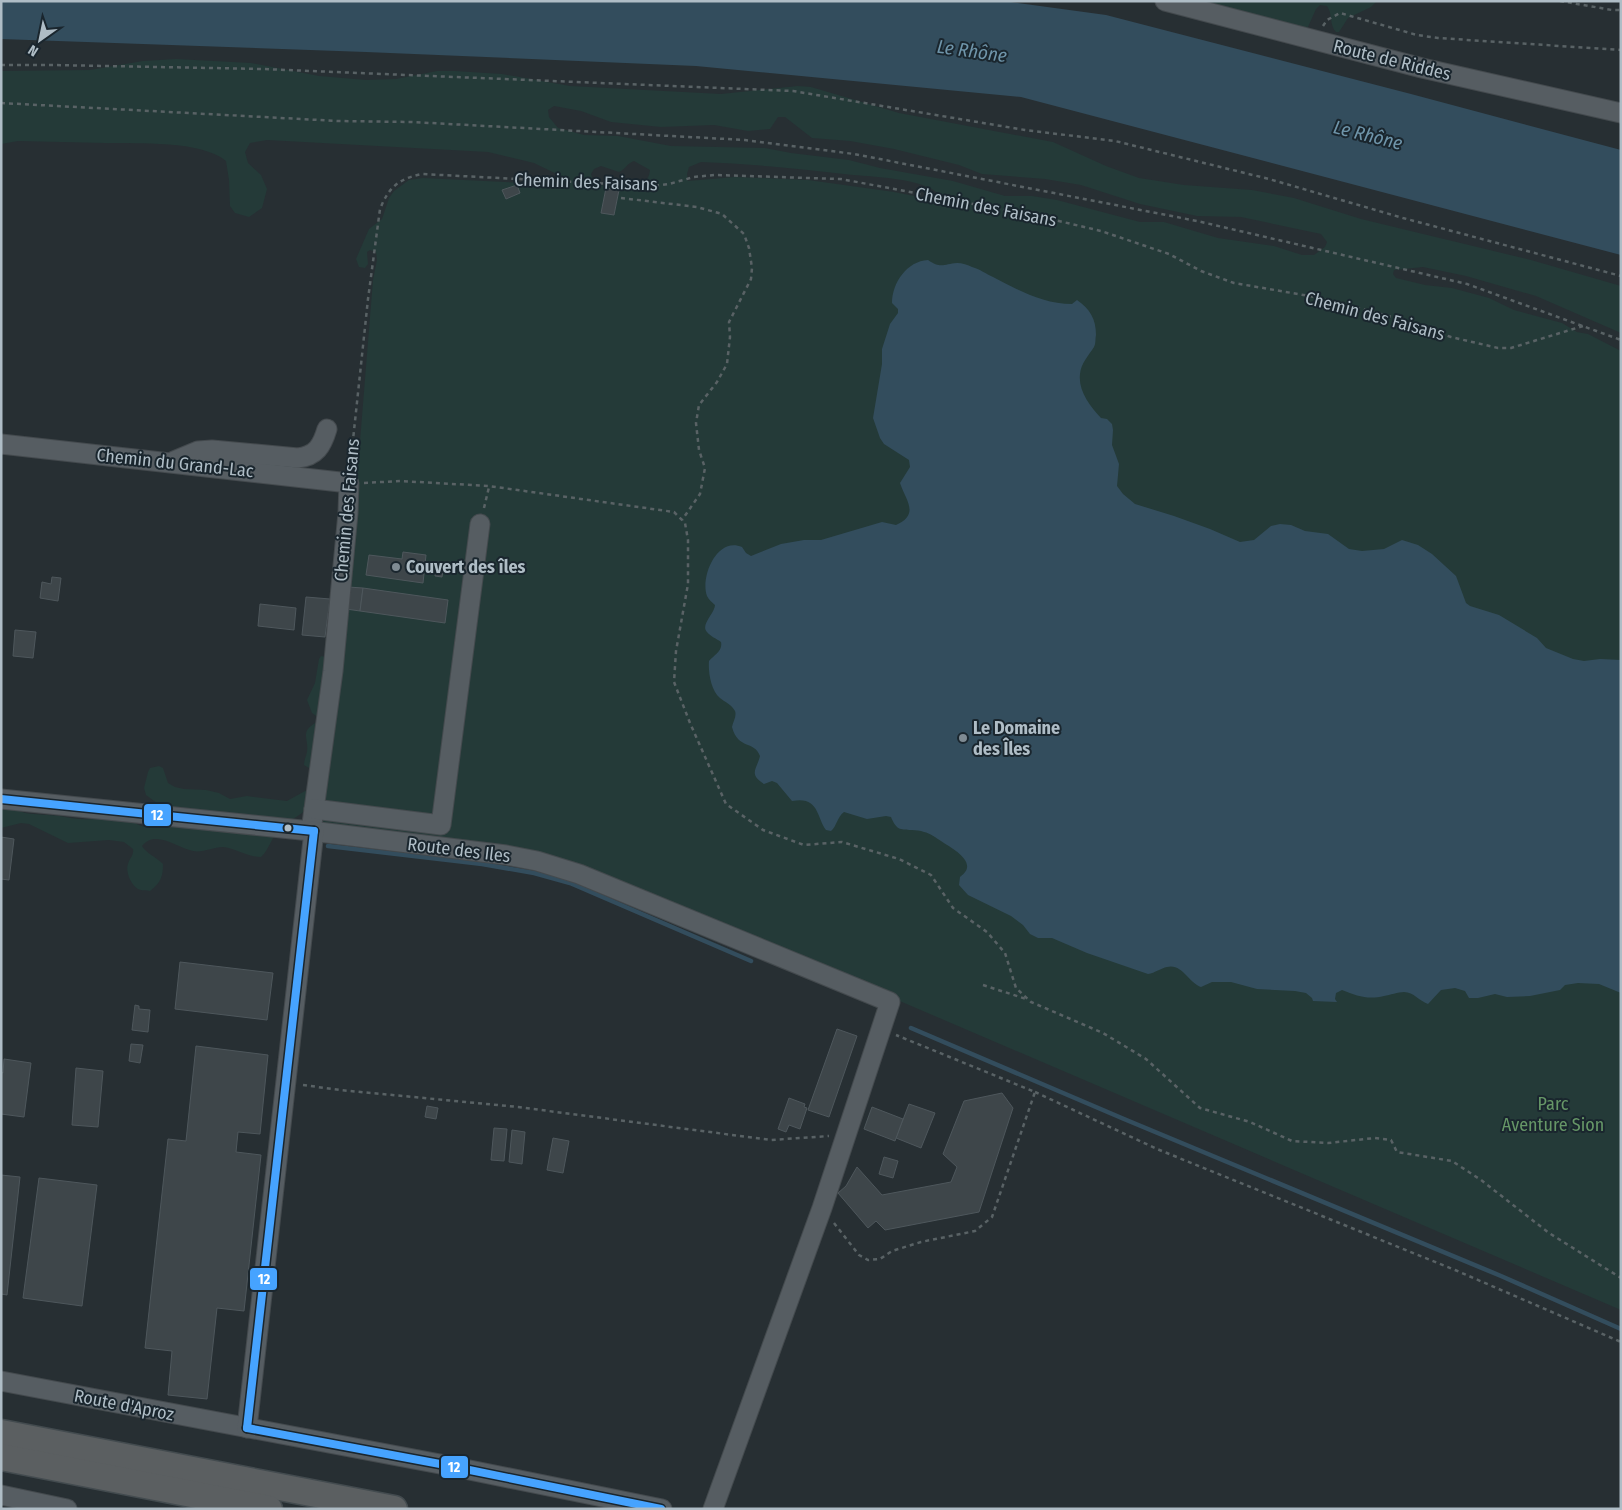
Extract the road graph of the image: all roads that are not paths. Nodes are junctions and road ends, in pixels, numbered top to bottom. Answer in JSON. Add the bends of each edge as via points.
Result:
{"nodes":[{"id":1,"x":1165,"y":1,"type":"edge"},
{"id":2,"x":1621,"y":113,"type":"edge"},
{"id":3,"x":327,"y":429,"type":"dead end"},
{"id":4,"x":1,"y":444,"type":"edge"},
{"id":5,"x":171,"y":462,"type":"junction"},
{"id":6,"x":349,"y":483,"type":"joint"},
{"id":7,"x":480,"y":524,"type":"road end"},
{"id":8,"x":1,"y":799,"type":"edge"},
{"id":9,"x":314,"y":809,"type":"junction"},
{"id":10,"x":312,"y":831,"type":"junction"},
{"id":11,"x":1,"y":1381,"type":"edge"},
{"id":12,"x":247,"y":1428,"type":"junction"},
{"id":13,"x":1,"y":1433,"type":"edge"},
{"id":14,"x":1,"y":1457,"type":"edge"},
{"id":15,"x":1,"y":1495,"type":"edge"},
{"id":16,"x":66,"y":1509,"type":"edge"},
{"id":17,"x":269,"y":1509,"type":"edge"},
{"id":18,"x":394,"y":1509,"type":"edge"},
{"id":19,"x":662,"y":1509,"type":"edge"},
{"id":20,"x":713,"y":1509,"type":"edge"}],
"edges":[{"from":1,"to":2,"type":"street","name":"Route de Riddes","via":[[1422,68]]},
{"from":3,"to":5,"type":"street","via":[[316,452],[307,457],[212,450],[198,451]]},
{"from":4,"to":5,"type":"street","name":"Chemin du Grand-Lac"},
{"from":5,"to":6,"type":"street","name":"Chemin du Grand-Lac"},
{"from":6,"to":9,"type":"street","name":"Chemin des Faisans","via":[[333,671]]},
{"from":7,"to":9,"type":"street","via":[[440,825]]},
{"from":8,"to":10,"type":"street","name":"Route des Iles"},
{"from":9,"to":10,"type":"street","name":"Chemin des Faisans"},
{"from":10,"to":12,"type":"street"},
{"from":10,"to":20,"type":"street","name":"Route des Iles","via":[[506,855],[560,867],[890,1002],[822,1208]]},
{"from":11,"to":12,"type":"street","name":"Route d'Aproz"},
{"from":12,"to":19,"type":"street","name":"Route d'Aproz"},
{"from":13,"to":18,"type":"highway"},
{"from":14,"to":17,"type":"highway"},
{"from":15,"to":16,"type":"street"}]}
